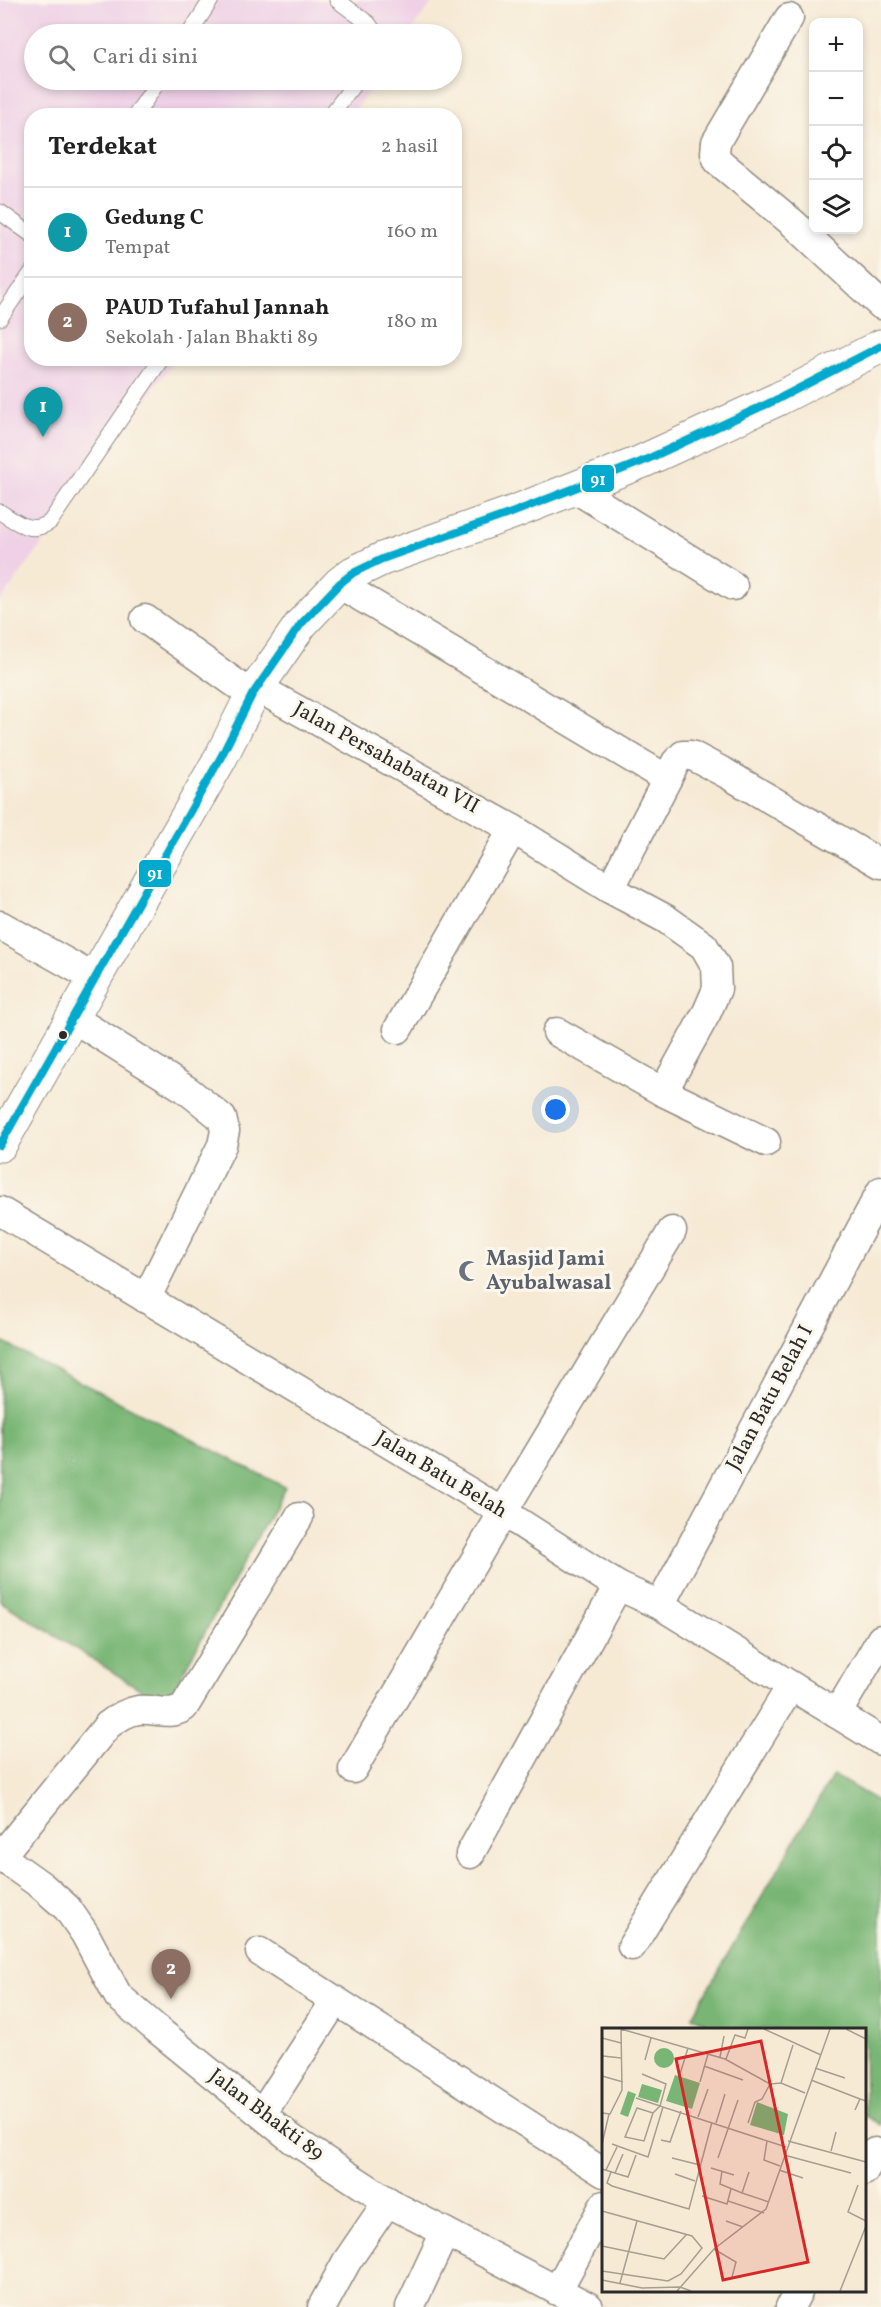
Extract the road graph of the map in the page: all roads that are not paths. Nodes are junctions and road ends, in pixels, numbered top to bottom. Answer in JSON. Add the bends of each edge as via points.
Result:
{"nodes":[{"id":1,"x":211,"y":0,"type":"edge"},
{"id":2,"x":337,"y":0,"type":"edge"},
{"id":3,"x":789,"y":18,"type":"dead end"},
{"id":4,"x":195,"y":24,"type":"edge"},
{"id":5,"x":369,"y":24,"type":"edge"},
{"id":6,"x":152,"y":90,"type":"edge"},
{"id":7,"x":350,"y":90,"type":"edge"},
{"id":8,"x":140,"y":108,"type":"edge"},
{"id":9,"x":336,"y":108,"type":"edge"},
{"id":10,"x":0,"y":212,"type":"edge"},
{"id":11,"x":24,"y":229,"type":"edge"},
{"id":12,"x":24,"y":284,"type":"edge"},
{"id":13,"x":881,"y":305,"type":"edge"},
{"id":14,"x":0,"y":318,"type":"edge"},
{"id":15,"x":881,"y":346,"type":"edge"},
{"id":16,"x":157,"y":366,"type":"edge"},
{"id":17,"x":574,"y":488,"type":"junction"},
{"id":18,"x":0,"y":512,"type":"edge"},
{"id":19,"x":339,"y":584,"type":"junction"},
{"id":20,"x":733,"y":586,"type":"dead end"},
{"id":21,"x":145,"y":619,"type":"dead end"},
{"id":22,"x":255,"y":691,"type":"junction"},
{"id":23,"x":667,"y":779,"type":"junction"},
{"id":24,"x":513,"y":830,"type":"junction"},
{"id":25,"x":881,"y":864,"type":"edge"},
{"id":26,"x":610,"y":890,"type":"junction"},
{"id":27,"x":0,"y":925,"type":"edge"},
{"id":28,"x":94,"y":978,"type":"junction"},
{"id":29,"x":71,"y":1017,"type":"junction"},
{"id":30,"x":398,"y":1029,"type":"dead end"},
{"id":31,"x":557,"y":1032,"type":"dead end"},
{"id":32,"x":663,"y":1092,"type":"junction"},
{"id":33,"x":4,"y":1128,"type":"edge"},
{"id":34,"x":766,"y":1142,"type":"dead end"},
{"id":35,"x":879,"y":1201,"type":"edge"},
{"id":36,"x":0,"y":1211,"type":"edge"},
{"id":37,"x":672,"y":1231,"type":"dead end"},
{"id":38,"x":146,"y":1299,"type":"junction"},
{"id":39,"x":503,"y":1512,"type":"junction"},
{"id":40,"x":299,"y":1516,"type":"dead end"},
{"id":41,"x":618,"y":1586,"type":"junction"},
{"id":42,"x":660,"y":1605,"type":"junction"},
{"id":43,"x":881,"y":1639,"type":"edge"},
{"id":44,"x":790,"y":1686,"type":"junction"},
{"id":45,"x":837,"y":1714,"type":"junction"},
{"id":46,"x":881,"y":1741,"type":"edge"},
{"id":47,"x":353,"y":1769,"type":"dead end"},
{"id":48,"x":470,"y":1854,"type":"dead end"},
{"id":49,"x":0,"y":1856,"type":"edge"},
{"id":50,"x":632,"y":1946,"type":"dead end"},
{"id":51,"x":260,"y":1953,"type":"dead end"},
{"id":52,"x":335,"y":2001,"type":"junction"},
{"id":53,"x":262,"y":2114,"type":"junction"},
{"id":54,"x":602,"y":2172,"type":"edge"},
{"id":55,"x":388,"y":2201,"type":"junction"},
{"id":56,"x":602,"y":2207,"type":"edge"},
{"id":57,"x":445,"y":2232,"type":"junction"},
{"id":58,"x":557,"y":2291,"type":"junction"},
{"id":59,"x":799,"y":2292,"type":"edge"},
{"id":60,"x":322,"y":2307,"type":"edge"},
{"id":61,"x":410,"y":2307,"type":"edge"},
{"id":62,"x":589,"y":2307,"type":"edge"},
{"id":63,"x":790,"y":2307,"type":"edge"}],
"edges":[{"from":1,"to":4,"type":"lane"},
{"from":2,"to":5,"type":"lane"},
{"from":3,"to":13,"type":"street","via":[[716,142],[714,153],[718,161],[794,224]]},
{"from":6,"to":8,"type":"lane"},
{"from":7,"to":9,"type":"lane"},
{"from":10,"to":11,"type":"lane"},
{"from":12,"to":14,"type":"lane"},
{"from":15,"to":17,"type":"street","via":[[778,399]]},
{"from":16,"to":18,"type":"lane","via":[[50,522],[29,528]]},
{"from":17,"to":19,"type":"street","via":[[382,559]]},
{"from":17,"to":20,"type":"street"},
{"from":19,"to":22,"type":"street","via":[[301,624]]},
{"from":19,"to":23,"type":"street"},
{"from":21,"to":22,"type":"street","name":"Jalan Persahabatan VII"},
{"from":22,"to":24,"type":"street","name":"Jalan Persahabatan VII"},
{"from":22,"to":28,"type":"street"},
{"from":23,"to":25,"type":"street","via":[[683,755],[691,755]]},
{"from":23,"to":26,"type":"street"},
{"from":24,"to":26,"type":"street","name":"Jalan Persahabatan VII"},
{"from":24,"to":30,"type":"street"},
{"from":26,"to":32,"type":"street","name":"Jalan Persahabatan VII","via":[[666,919],[704,946],[716,968],[717,989],[711,1004]]},
{"from":27,"to":28,"type":"street"},
{"from":28,"to":29,"type":"street"},
{"from":29,"to":33,"type":"street"},
{"from":29,"to":38,"type":"street","via":[[187,1090],[222,1118],[222,1145]]},
{"from":31,"to":32,"type":"street"},
{"from":32,"to":34,"type":"street"},
{"from":35,"to":42,"type":"street","name":"Jalan Batu Belah I"},
{"from":36,"to":38,"type":"street","name":"Jalan Batu Belah"},
{"from":37,"to":39,"type":"street"},
{"from":38,"to":39,"type":"street","name":"Jalan Batu Belah"},
{"from":39,"to":41,"type":"street","name":"Jalan Batu Belah"},
{"from":39,"to":47,"type":"street"},
{"from":40,"to":49,"type":"street","via":[[184,1707],[176,1713],[139,1710],[123,1714],[108,1725]]},
{"from":41,"to":42,"type":"street","name":"Jalan Batu Belah"},
{"from":41,"to":48,"type":"street"},
{"from":42,"to":44,"type":"street","name":"Jalan Batu Belah"},
{"from":43,"to":45,"type":"street"},
{"from":44,"to":45,"type":"street","name":"Jalan Batu Belah"},
{"from":44,"to":50,"type":"street"},
{"from":45,"to":46,"type":"street","name":"Jalan Batu Belah"},
{"from":49,"to":53,"type":"street","name":"Jalan Bhakti 89","via":[[67,1908],[118,1996]]},
{"from":51,"to":52,"type":"street"},
{"from":52,"to":53,"type":"street"},
{"from":52,"to":54,"type":"street"},
{"from":53,"to":55,"type":"street","name":"Jalan Bhakti 89","via":[[292,2139]]},
{"from":55,"to":57,"type":"street","name":"Jalan Bhakti 89"},
{"from":55,"to":60,"type":"street","via":[[347,2261]]},
{"from":56,"to":58,"type":"street"},
{"from":57,"to":58,"type":"street","name":"Jalan Bhakti 89"},
{"from":57,"to":61,"type":"street"},
{"from":58,"to":62,"type":"street","name":"Jalan Bhakti 89"},
{"from":59,"to":63,"type":"street"}]}
